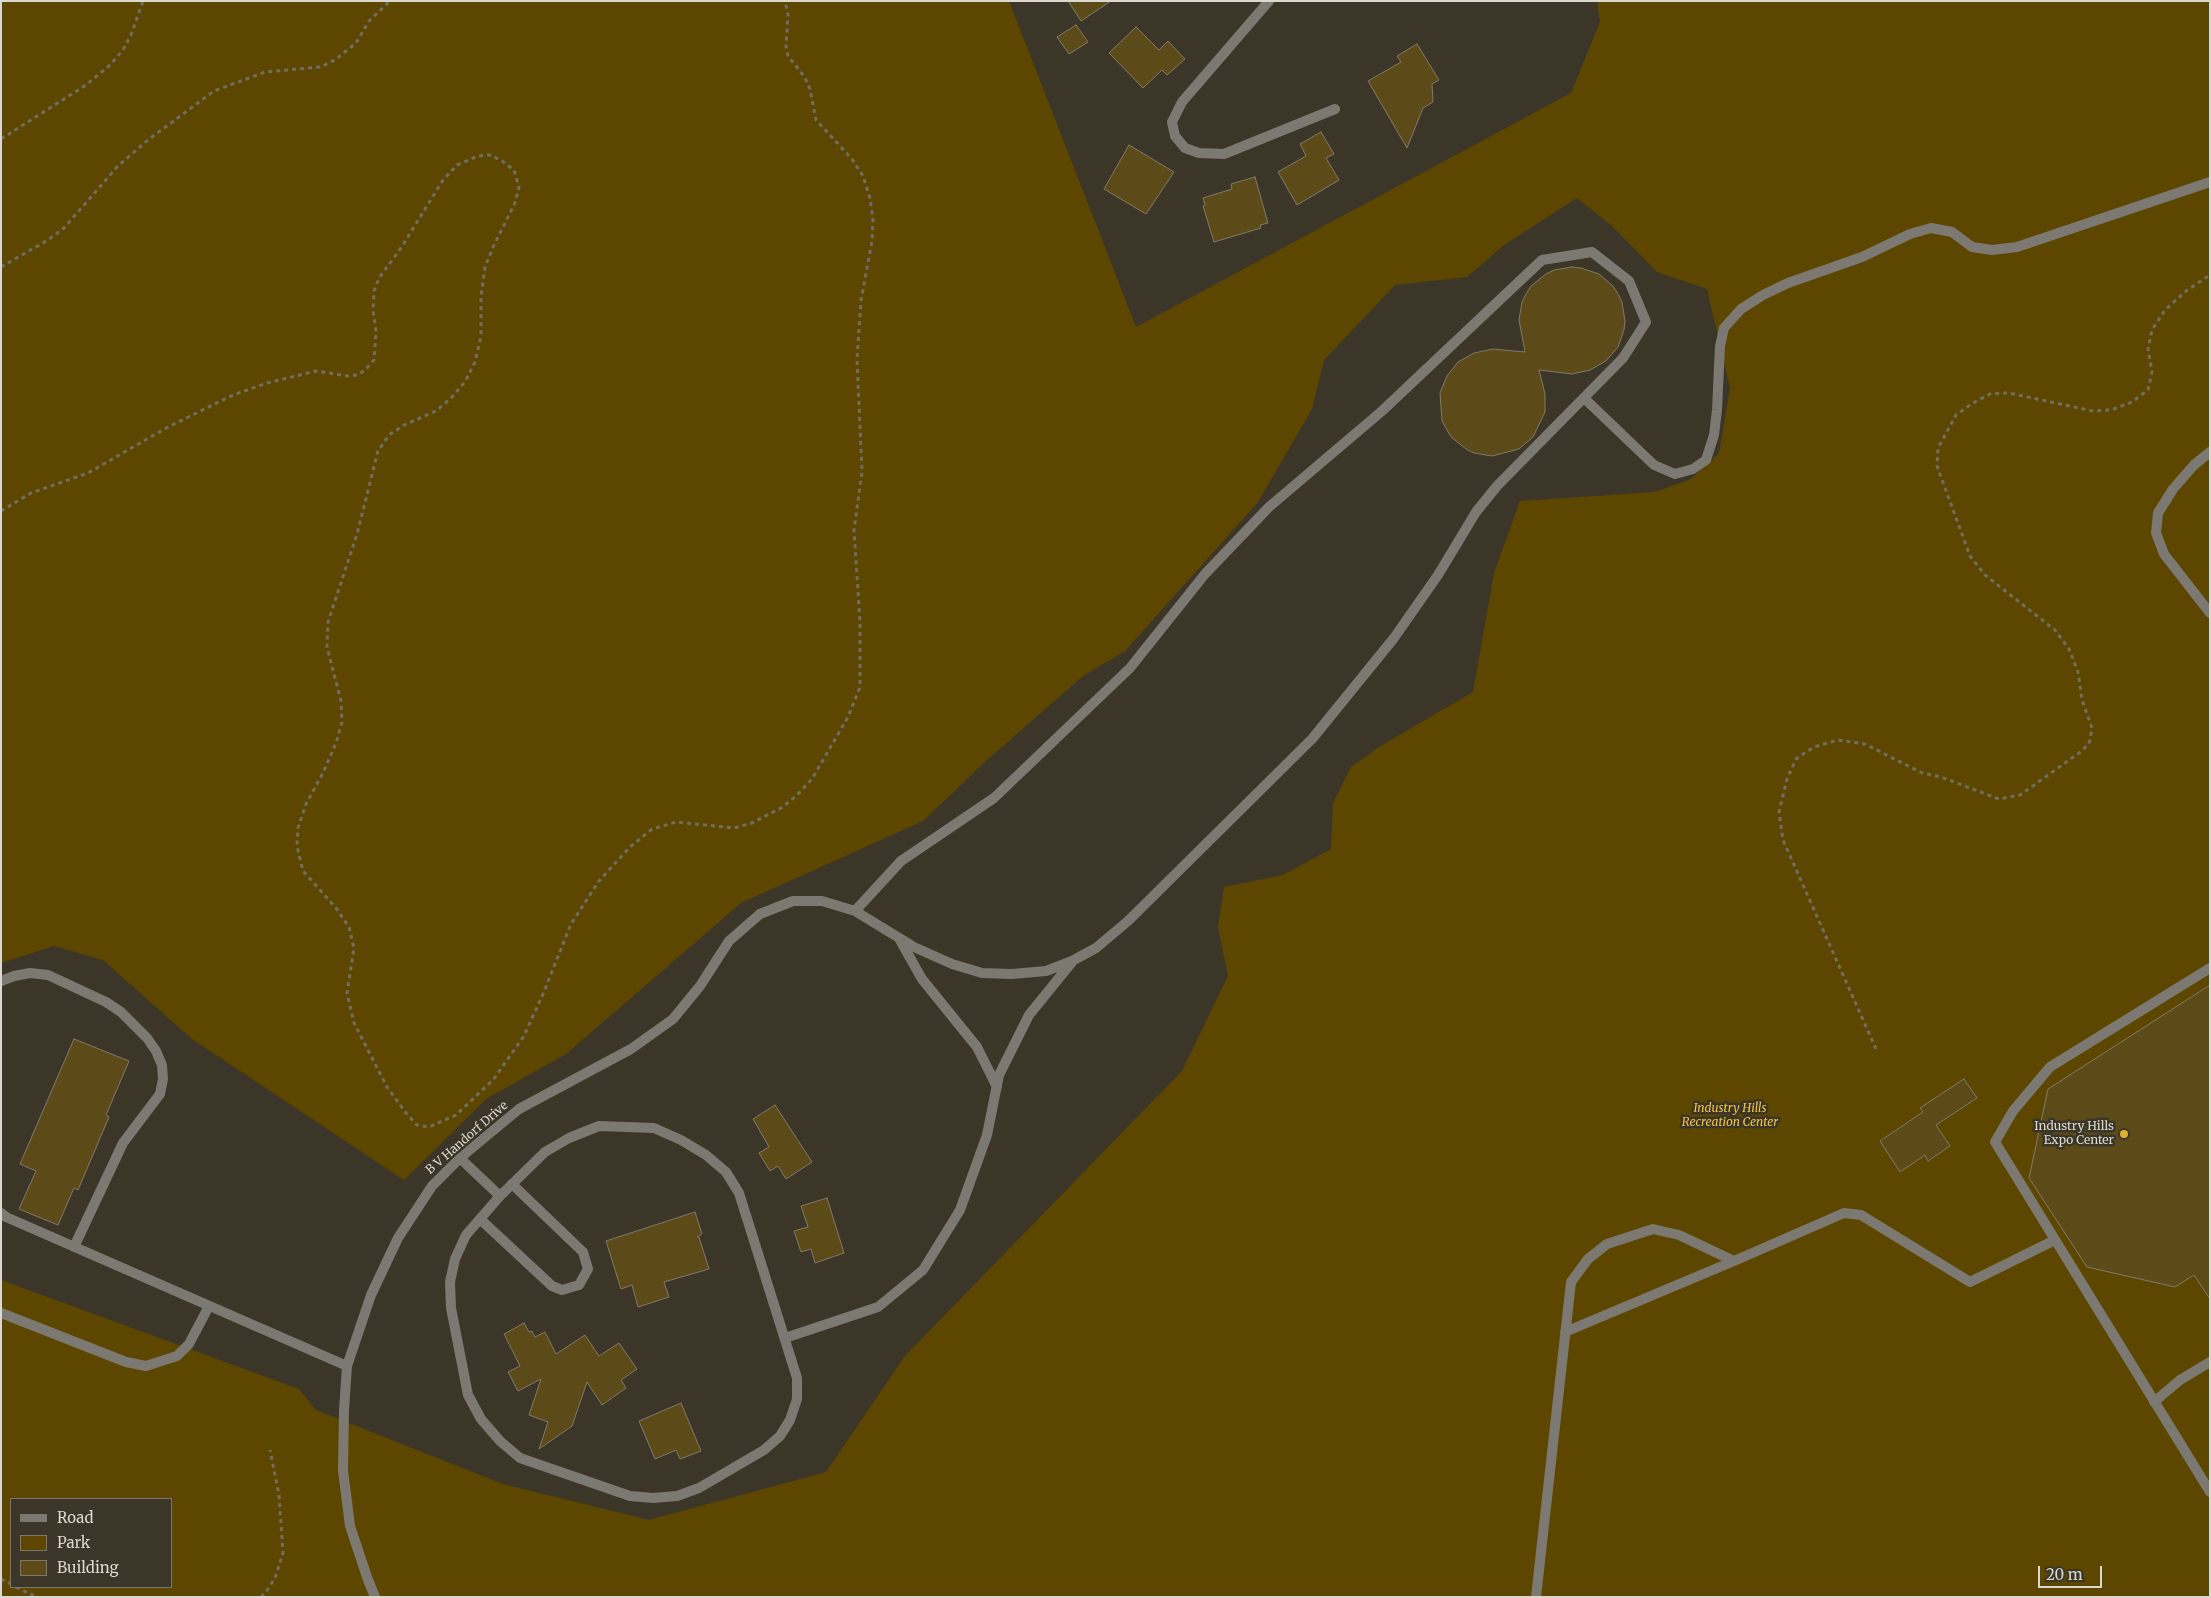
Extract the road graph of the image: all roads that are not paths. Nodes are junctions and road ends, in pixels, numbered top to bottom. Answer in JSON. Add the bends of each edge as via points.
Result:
{"nodes":[{"id":1,"x":1269,"y":1,"type":"edge"},
{"id":2,"x":1335,"y":109,"type":"dead end"},
{"id":3,"x":2210,"y":182,"type":"edge"},
{"id":4,"x":1584,"y":398,"type":"junction"},
{"id":5,"x":2210,"y":452,"type":"edge"},
{"id":6,"x":2210,"y":614,"type":"edge"},
{"id":7,"x":855,"y":911,"type":"junction"},
{"id":8,"x":899,"y":938,"type":"junction"},
{"id":9,"x":1072,"y":961,"type":"junction"},
{"id":10,"x":2210,"y":968,"type":"edge"},
{"id":11,"x":1,"y":981,"type":"edge"},
{"id":12,"x":997,"y":1087,"type":"junction"},
{"id":13,"x":460,"y":1158,"type":"junction"},
{"id":14,"x":512,"y":1184,"type":"junction"},
{"id":15,"x":500,"y":1196,"type":"junction"},
{"id":16,"x":1,"y":1213,"type":"edge"},
{"id":17,"x":480,"y":1219,"type":"junction"},
{"id":18,"x":2055,"y":1240,"type":"junction"},
{"id":19,"x":74,"y":1247,"type":"junction"},
{"id":20,"x":1734,"y":1261,"type":"junction"},
{"id":21,"x":209,"y":1306,"type":"junction"},
{"id":22,"x":1,"y":1314,"type":"edge"},
{"id":23,"x":1565,"y":1332,"type":"junction"},
{"id":24,"x":784,"y":1338,"type":"junction"},
{"id":25,"x":2210,"y":1362,"type":"edge"},
{"id":26,"x":348,"y":1366,"type":"junction"},
{"id":27,"x":2154,"y":1402,"type":"junction"},
{"id":28,"x":2210,"y":1492,"type":"edge"},
{"id":29,"x":375,"y":1597,"type":"edge"},
{"id":30,"x":1536,"y":1597,"type":"edge"}],
"edges":[{"from":1,"to":2,"type":"street","via":[[1182,102],[1172,122],[1175,136],[1185,148],[1199,153],[1224,154]]},
{"from":3,"to":4,"type":"street","via":[[2017,247],[1992,250],[1972,247],[1952,232],[1931,228],[1763,295],[1740,309],[1724,328],[1714,435],[1706,460],[1693,469],[1675,474],[1654,465]]},
{"from":4,"to":7,"type":"street","name":"B V Handorf Drive","via":[[1623,358],[1646,322],[1629,281],[1592,252],[1542,260],[1382,411],[1269,507],[1205,574],[1130,668],[994,798],[901,862]]},
{"from":4,"to":9,"type":"street","name":"B V Handorf Drive","via":[[1497,486],[1476,512],[1438,575],[1394,638],[1312,739],[1128,921],[1096,948]]},
{"from":5,"to":6,"type":"street","via":[[2173,489],[2158,513],[2156,533],[2164,554]]},
{"from":7,"to":8,"type":"street","name":"B V Handorf Drive"},
{"from":7,"to":13,"type":"street","name":"B V Handorf Drive","via":[[822,901],[793,901],[760,914],[728,941],[700,986],[673,1019],[631,1049],[519,1109]]},
{"from":8,"to":9,"type":"street","name":"B V Handorf Drive","via":[[952,964],[982,973],[1046,971]]},
{"from":8,"to":12,"type":"street","via":[[922,979],[977,1047]]},
{"from":9,"to":12,"type":"street","via":[[1029,1014],[999,1075]]},
{"from":10,"to":18,"type":"street","via":[[2050,1067],[2013,1111],[1995,1142]]},
{"from":11,"to":19,"type":"street","via":[[30,973],[48,975],[106,1002],[147,1038],[162,1065],[160,1094],[123,1143]]},
{"from":12,"to":24,"type":"street","via":[[987,1135],[960,1210],[923,1270],[878,1307]]},
{"from":13,"to":15,"type":"street"},
{"from":13,"to":26,"type":"street","name":"B V Handorf Drive","via":[[432,1186],[398,1238],[371,1295]]},
{"from":14,"to":15,"type":"street"},
{"from":14,"to":17,"type":"street","via":[[583,1252],[588,1269],[580,1285],[562,1290],[552,1286]]},
{"from":14,"to":24,"type":"street","via":[[545,1152],[568,1138],[599,1126],[654,1128],[681,1140],[726,1172],[739,1193]]},
{"from":15,"to":17,"type":"street"},
{"from":16,"to":19,"type":"street"},
{"from":17,"to":24,"type":"street","via":[[466,1235],[455,1259],[450,1282],[451,1308],[468,1396],[481,1419],[520,1458],[630,1496],[677,1496],[699,1488],[764,1450],[780,1436],[790,1420],[797,1399],[797,1378]]},
{"from":18,"to":20,"type":"street","via":[[1970,1282],[1861,1215],[1844,1213]]},
{"from":18,"to":27,"type":"street"},
{"from":19,"to":21,"type":"street"},
{"from":20,"to":23,"type":"street"},
{"from":20,"to":23,"type":"street","via":[[1679,1235],[1653,1229],[1607,1244],[1588,1259],[1571,1282]]},
{"from":21,"to":22,"type":"street","via":[[189,1344],[177,1356],[146,1366],[126,1362]]},
{"from":21,"to":26,"type":"street"},
{"from":23,"to":30,"type":"street"},
{"from":25,"to":27,"type":"street","via":[[2180,1380]]},
{"from":26,"to":29,"type":"street","name":"B V Handorf Drive","via":[[344,1479],[350,1526]]},
{"from":27,"to":28,"type":"street"}]}
